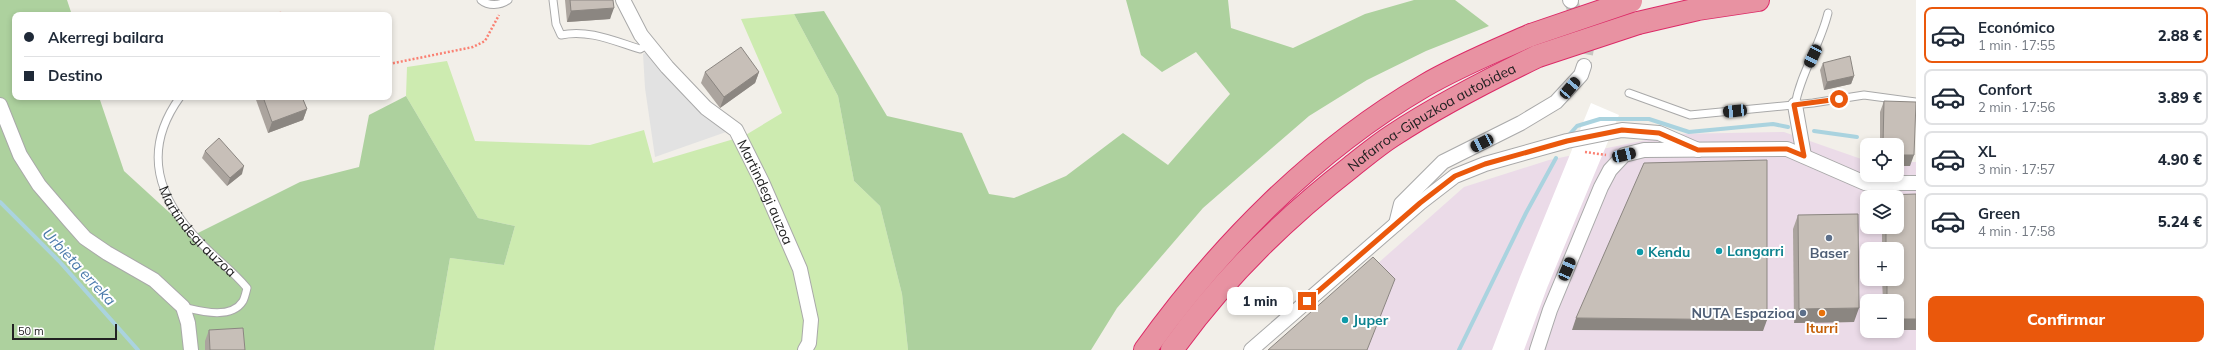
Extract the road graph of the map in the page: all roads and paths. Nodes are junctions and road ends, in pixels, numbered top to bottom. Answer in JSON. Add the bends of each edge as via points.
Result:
{"nodes":[{"id":1,"x":481,"y":0,"type":"edge"},
{"id":2,"x":553,"y":0,"type":"edge"},
{"id":3,"x":623,"y":0,"type":"edge"},
{"id":4,"x":1633,"y":0,"type":"edge"},
{"id":5,"x":1758,"y":0,"type":"edge"},
{"id":6,"x":506,"y":2,"type":"edge"},
{"id":7,"x":1828,"y":13,"type":"dead end"},
{"id":8,"x":649,"y":44,"type":"junction"},
{"id":9,"x":392,"y":63,"type":"edge"},
{"id":10,"x":1584,"y":66,"type":"tunnel mouth"},
{"id":11,"x":1629,"y":93,"type":"dead end"},
{"id":12,"x":178,"y":100,"type":"edge"},
{"id":13,"x":1916,"y":102,"type":"edge"},
{"id":14,"x":0,"y":105,"type":"edge"},
{"id":15,"x":1794,"y":105,"type":"junction"},
{"id":16,"x":1698,"y":150,"type":"junction"},
{"id":17,"x":1580,"y":152,"type":"dead end"},
{"id":18,"x":1624,"y":155,"type":"junction"},
{"id":19,"x":1804,"y":156,"type":"junction"},
{"id":20,"x":1916,"y":183,"type":"edge"},
{"id":21,"x":1396,"y":224,"type":"junction"},
{"id":22,"x":183,"y":306,"type":"junction"},
{"id":23,"x":191,"y":350,"type":"edge"},
{"id":24,"x":805,"y":350,"type":"edge"},
{"id":25,"x":1145,"y":350,"type":"edge"},
{"id":26,"x":1172,"y":350,"type":"edge"},
{"id":27,"x":1251,"y":350,"type":"edge"},
{"id":28,"x":1537,"y":350,"type":"edge"}],
"edges":[{"from":1,"to":6,"type":"lane","via":[[492,5]]},
{"from":2,"to":8,"type":"lane","via":[[556,24],[561,35],[574,32],[591,34],[640,49]]},
{"from":3,"to":8,"type":"street","name":"Martindegi auzoa"},
{"from":4,"to":25,"type":"highway","name":"Nafarroa-Gipuzkoa autobidea","bridge":true,"via":[[1531,35],[1425,86],[1376,118],[1311,168],[1261,213],[1208,270]]},
{"from":5,"to":26,"type":"highway","name":"Nafarroa-Gipuzkoa autobidea","bridge":true,"via":[[1698,9],[1638,23],[1538,56],[1438,107],[1391,136],[1276,230]]},
{"from":6,"to":9,"type":"path","via":[[485,41],[474,47]]},
{"from":7,"to":15,"type":"lane","via":[[1823,35],[1798,85]]},
{"from":8,"to":24,"type":"street","name":"Martindegi auzoa","via":[[666,67],[706,108],[736,130],[800,269],[811,320]]},
{"from":10,"to":21,"type":"street","via":[[1581,75],[1556,102],[1522,123],[1443,162],[1401,204]]},
{"from":11,"to":15,"type":"lane","via":[[1690,115]]},
{"from":12,"to":22,"type":"lane","name":"Martindegi auzoa","via":[[160,137],[157,161],[160,182],[171,206],[201,243],[235,273],[247,288],[243,301],[230,311],[207,312]]},
{"from":13,"to":15,"type":"lane","via":[[1864,95]]},
{"from":14,"to":22,"type":"street","name":"Martindegi auzoa","via":[[20,155],[38,185],[85,238],[154,280]]},
{"from":15,"to":19,"type":"street"},
{"from":16,"to":18,"type":"street","via":[[1644,150]]},
{"from":16,"to":19,"type":"street","via":[[1787,149]]},
{"from":16,"to":21,"type":"street","via":[[1659,133],[1622,130],[1567,141],[1485,164],[1455,176]]},
{"from":17,"to":18,"type":"path"},
{"from":18,"to":28,"type":"street","via":[[1610,170],[1601,187],[1550,310]]},
{"from":19,"to":20,"type":"street","via":[[1865,183]]},
{"from":21,"to":27,"type":"street"},
{"from":22,"to":23,"type":"street"}]}
